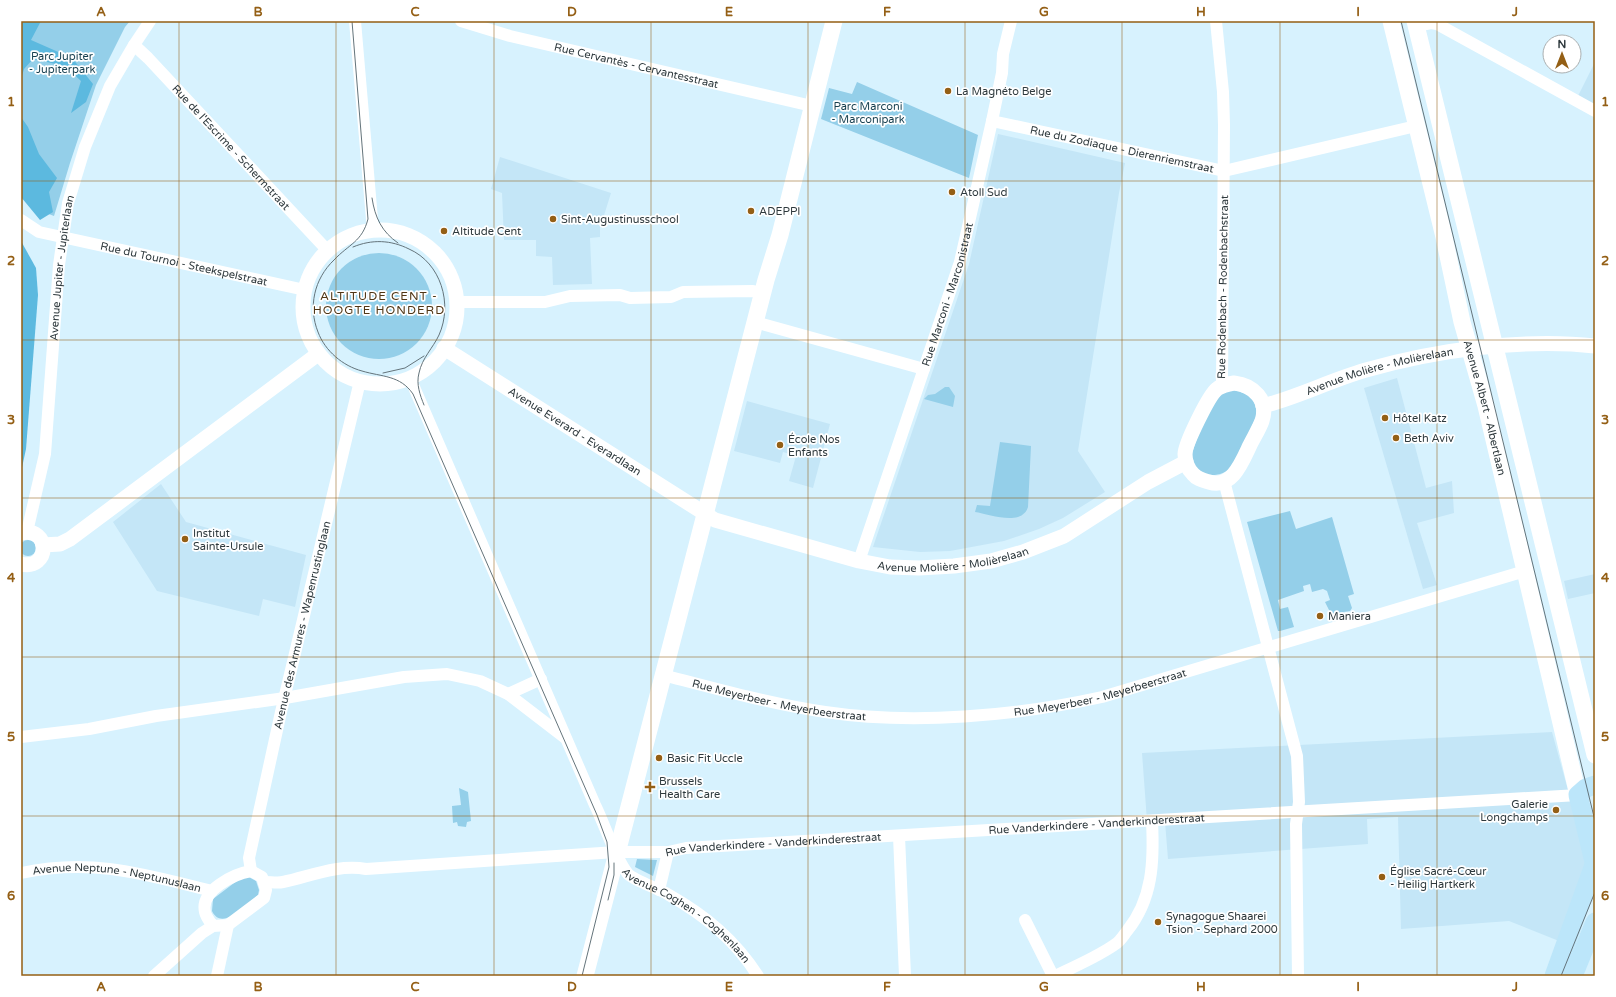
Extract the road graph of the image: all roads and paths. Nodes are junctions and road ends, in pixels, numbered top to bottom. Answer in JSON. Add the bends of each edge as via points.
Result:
{"nodes":[{"id":1,"x":150,"y":21,"type":"edge"},
{"id":2,"x":354,"y":21,"type":"edge"},
{"id":3,"x":461,"y":21,"type":"edge"},
{"id":4,"x":834,"y":21,"type":"edge"},
{"id":5,"x":1011,"y":21,"type":"edge"},
{"id":6,"x":1216,"y":21,"type":"edge"},
{"id":7,"x":1391,"y":21,"type":"edge"},
{"id":8,"x":1415,"y":24,"type":"edge"},
{"id":9,"x":134,"y":44,"type":"junction"},
{"id":10,"x":812,"y":106,"type":"junction"},
{"id":11,"x":1595,"y":111,"type":"edge"},
{"id":12,"x":992,"y":121,"type":"junction"},
{"id":13,"x":1416,"y":126,"type":"junction"},
{"id":14,"x":1224,"y":171,"type":"junction"},
{"id":15,"x":21,"y":220,"type":"edge"},
{"id":16,"x":373,"y":231,"type":"junction"},
{"id":17,"x":62,"y":237,"type":"junction"},
{"id":18,"x":328,"y":250,"type":"junction"},
{"id":19,"x":305,"y":290,"type":"junction"},
{"id":20,"x":763,"y":293,"type":"junction"},
{"id":21,"x":456,"y":302,"type":"junction"},
{"id":22,"x":755,"y":322,"type":"junction"},
{"id":23,"x":1595,"y":346,"type":"edge"},
{"id":24,"x":1496,"y":347,"type":"junction"},
{"id":25,"x":444,"y":348,"type":"junction"},
{"id":26,"x":1471,"y":349,"type":"junction"},
{"id":27,"x":318,"y":354,"type":"junction"},
{"id":28,"x":924,"y":369,"type":"junction"},
{"id":29,"x":410,"y":378,"type":"junction"},
{"id":30,"x":360,"y":381,"type":"junction"},
{"id":31,"x":1222,"y":386,"type":"junction"},
{"id":32,"x":1263,"y":406,"type":"junction"},
{"id":33,"x":1186,"y":462,"type":"junction"},
{"id":34,"x":1224,"y":481,"type":"junction"},
{"id":35,"x":705,"y":514,"type":"junction"},
{"id":36,"x":24,"y":533,"type":"edge"},
{"id":37,"x":43,"y":545,"type":"junction"},
{"id":38,"x":859,"y":561,"type":"junction"},
{"id":39,"x":21,"y":564,"type":"edge"},
{"id":40,"x":1526,"y":571,"type":"junction"},
{"id":41,"x":1269,"y":647,"type":"junction"},
{"id":42,"x":663,"y":675,"type":"junction"},
{"id":43,"x":541,"y":679,"type":"junction"},
{"id":44,"x":508,"y":694,"type":"junction"},
{"id":45,"x":285,"y":698,"type":"junction"},
{"id":46,"x":21,"y":737,"type":"edge"},
{"id":47,"x":568,"y":743,"type":"junction"},
{"id":48,"x":1595,"y":755,"type":"edge"},
{"id":49,"x":1595,"y":785,"type":"edge"},
{"id":50,"x":1578,"y":795,"type":"junction"},
{"id":51,"x":1298,"y":812,"type":"junction"},
{"id":52,"x":1152,"y":821,"type":"junction"},
{"id":53,"x":899,"y":836,"type":"junction"},
{"id":54,"x":616,"y":852,"type":"junction"},
{"id":55,"x":668,"y":852,"type":"junction"},
{"id":56,"x":1595,"y":865,"type":"edge"},
{"id":57,"x":366,"y":869,"type":"junction"},
{"id":58,"x":251,"y":871,"type":"junction"},
{"id":59,"x":21,"y":873,"type":"edge"},
{"id":60,"x":265,"y":882,"type":"junction"},
{"id":61,"x":659,"y":890,"type":"junction"},
{"id":62,"x":212,"y":891,"type":"junction"},
{"id":63,"x":264,"y":898,"type":"junction"},
{"id":64,"x":1025,"y":920,"type":"dead end"},
{"id":65,"x":1595,"y":922,"type":"edge"},
{"id":66,"x":228,"y":925,"type":"junction"},
{"id":67,"x":213,"y":926,"type":"junction"},
{"id":68,"x":154,"y":976,"type":"edge"},
{"id":69,"x":217,"y":976,"type":"edge"},
{"id":70,"x":585,"y":976,"type":"edge"},
{"id":71,"x":758,"y":976,"type":"edge"},
{"id":72,"x":904,"y":976,"type":"edge"},
{"id":73,"x":1054,"y":976,"type":"edge"},
{"id":74,"x":1298,"y":976,"type":"edge"},
{"id":75,"x":1554,"y":976,"type":"edge"},
{"id":76,"x":1573,"y":976,"type":"edge"}],
"edges":[{"from":1,"to":9,"type":"street","name":"Avenue Jupiter - Jupiterlaan"},
{"from":2,"to":16,"type":"street"},
{"from":3,"to":10,"type":"street","name":"Rue Cervantès - Cervantesstraat","via":[[510,36]]},
{"from":4,"to":10,"type":"main road"},
{"from":5,"to":12,"type":"street","name":"Rue Marconi - Marconistraat"},
{"from":6,"to":14,"type":"street","name":"Rue Rodenbach - Rodenbachstraat","via":[[1223,92]]},
{"from":7,"to":13,"type":"main road","name":"Avenue Albert - Albertlaan"},
{"from":8,"to":11,"type":"street","via":[[1437,24]]},
{"from":8,"to":24,"type":"main road","name":"Avenue Albert - Albertlaan"},
{"from":9,"to":17,"type":"street","name":"Avenue Jupiter - Jupiterlaan","via":[[110,86],[85,147],[74,180]]},
{"from":9,"to":18,"type":"street","name":"Rue de l'Escrime - Schermstraat"},
{"from":10,"to":20,"type":"main road"},
{"from":12,"to":14,"type":"street","name":"Rue du Zodiaque - Dierenriemstraat"},
{"from":12,"to":28,"type":"street","name":"Rue Marconi - Marconistraat","via":[[960,262]]},
{"from":13,"to":14,"type":"street","name":"Rue du Zodiaque - Dierenriemstraat"},
{"from":13,"to":26,"type":"main road","name":"Avenue Albert - Albertlaan"},
{"from":14,"to":31,"type":"street","name":"Rue Rodenbach - Rodenbachstraat"},
{"from":15,"to":17,"type":"street","name":"Rue du Tournoi - Steekspelstraat","via":[[39,232]]},
{"from":16,"to":18,"type":"street","via":[[357,234]]},
{"from":16,"to":21,"type":"street","via":[[407,236],[430,248],[444,265]]},
{"from":17,"to":19,"type":"street","name":"Rue du Tournoi - Steekspelstraat"},
{"from":17,"to":36,"type":"street","name":"Avenue Jupiter - Jupiterlaan","via":[[45,454]]},
{"from":18,"to":19,"type":"street","via":[[311,274]]},
{"from":19,"to":27,"type":"street","via":[[304,324]]},
{"from":20,"to":21,"type":"street","via":[[683,292],[671,297],[570,296],[545,302]]},
{"from":20,"to":22,"type":"main road"},
{"from":21,"to":25,"type":"street","via":[[454,325]]},
{"from":22,"to":28,"type":"street"},
{"from":22,"to":35,"type":"main road"},
{"from":23,"to":24,"type":"street","name":"Avenue Molière - Molièrelaan"},
{"from":24,"to":26,"type":"street","name":"Avenue Molière - Molièrelaan"},
{"from":24,"to":48,"type":"main road","name":"Avenue Albert - Albertlaan"},
{"from":25,"to":29,"type":"street","via":[[425,370]]},
{"from":25,"to":35,"type":"street","name":"Avenue Everard - Everardlaan"},
{"from":26,"to":32,"type":"street","name":"Avenue Molière - Molièrelaan","via":[[1366,370]]},
{"from":26,"to":40,"type":"main road","name":"Avenue Albert - Albertlaan"},
{"from":27,"to":30,"type":"street","via":[[334,369]]},
{"from":27,"to":37,"type":"street","via":[[70,539],[60,544]]},
{"from":28,"to":38,"type":"street","name":"Rue Marconi - Marconistraat"},
{"from":29,"to":30,"type":"street","via":[[389,384]]},
{"from":29,"to":43,"type":"street","name":"Avenue Coghen - Coghenlaan"},
{"from":30,"to":45,"type":"street","name":"Avenue des Armures - Wapenrustinglaan"},
{"from":31,"to":32,"type":"street","via":[[1234,383],[1249,386],[1258,394]]},
{"from":31,"to":33,"type":"street","via":[[1212,394],[1189,440]]},
{"from":32,"to":34,"type":"street","via":[[1262,420],[1236,473]]},
{"from":33,"to":34,"type":"street","via":[[1200,480],[1211,483]]},
{"from":33,"to":38,"type":"street","name":"Avenue Molière - Molièrelaan","via":[[1148,482],[1064,536],[1023,552],[990,561],[919,568],[890,567]]},
{"from":34,"to":41,"type":"street"},
{"from":35,"to":38,"type":"street","name":"Avenue Molière - Molièrelaan","via":[[715,520]]},
{"from":35,"to":42,"type":"main road"},
{"from":36,"to":37,"type":"street","via":[[36,534]]},
{"from":37,"to":39,"type":"street","via":[[39,560]]},
{"from":40,"to":41,"type":"street","name":"Rue Meyerbeer - Meyerbeerstraat"},
{"from":40,"to":50,"type":"main road","name":"Avenue Albert - Albertlaan"},
{"from":41,"to":42,"type":"street","name":"Rue Meyerbeer - Meyerbeerstraat","via":[[1102,697],[1049,708],[973,716],[859,716],[826,712],[781,704]]},
{"from":41,"to":51,"type":"street","via":[[1297,756]]},
{"from":42,"to":54,"type":"main road"},
{"from":43,"to":44,"type":"street"},
{"from":43,"to":47,"type":"street","name":"Avenue Coghen - Coghenlaan"},
{"from":44,"to":45,"type":"street","via":[[480,681],[447,674],[404,677]]},
{"from":44,"to":47,"type":"street","via":[[562,735]]},
{"from":45,"to":46,"type":"street","via":[[156,716],[89,729]]},
{"from":45,"to":58,"type":"street","name":"Avenue des Armures - Wapenrustinglaan","via":[[250,858]]},
{"from":47,"to":54,"type":"street","name":"Avenue Coghen - Coghenlaan"},
{"from":49,"to":50,"type":"main road"},
{"from":50,"to":51,"type":"street","name":"Rue Vanderkindere - Vanderkinderestraat"},
{"from":50,"to":56,"type":"main road"},
{"from":51,"to":52,"type":"street","name":"Rue Vanderkindere - Vanderkinderestraat"},
{"from":51,"to":74,"type":"street"},
{"from":52,"to":53,"type":"street","name":"Rue Vanderkindere - Vanderkinderestraat"},
{"from":52,"to":73,"type":"street","via":[[1151,878],[1148,894],[1138,918],[1118,942]]},
{"from":53,"to":55,"type":"street","name":"Rue Vanderkindere - Vanderkinderestraat","via":[[686,848]]},
{"from":53,"to":72,"type":"street"},
{"from":54,"to":55,"type":"street","name":"Rue Vanderkindere - Vanderkinderestraat"},
{"from":54,"to":57,"type":"street","name":"Rue Vanderkindere - Vanderkinderestraat"},
{"from":54,"to":61,"type":"street","name":"Avenue Coghen - Coghenlaan","via":[[629,875]]},
{"from":54,"to":70,"type":"main road"},
{"from":55,"to":61,"type":"street"},
{"from":56,"to":75,"type":"main road"},
{"from":57,"to":60,"type":"street","via":[[355,867],[331,870],[281,882]]},
{"from":57,"to":63,"type":"street","via":[[355,875],[283,889]]},
{"from":58,"to":60,"type":"street","via":[[262,877]]},
{"from":58,"to":62,"type":"street","via":[[240,873]]},
{"from":59,"to":62,"type":"street","name":"Avenue Neptune - Neptunuslaan","via":[[67,867],[113,868]]},
{"from":60,"to":63,"type":"street"},
{"from":61,"to":71,"type":"street","name":"Avenue Coghen - Coghenlaan","via":[[682,902],[715,926],[744,954]]},
{"from":62,"to":67,"type":"street","via":[[206,900],[205,912]]},
{"from":63,"to":66,"type":"street"},
{"from":64,"to":73,"type":"street"},
{"from":65,"to":76,"type":"main road"},
{"from":66,"to":67,"type":"street"},
{"from":66,"to":69,"type":"street"},
{"from":67,"to":68,"type":"street"}]}
